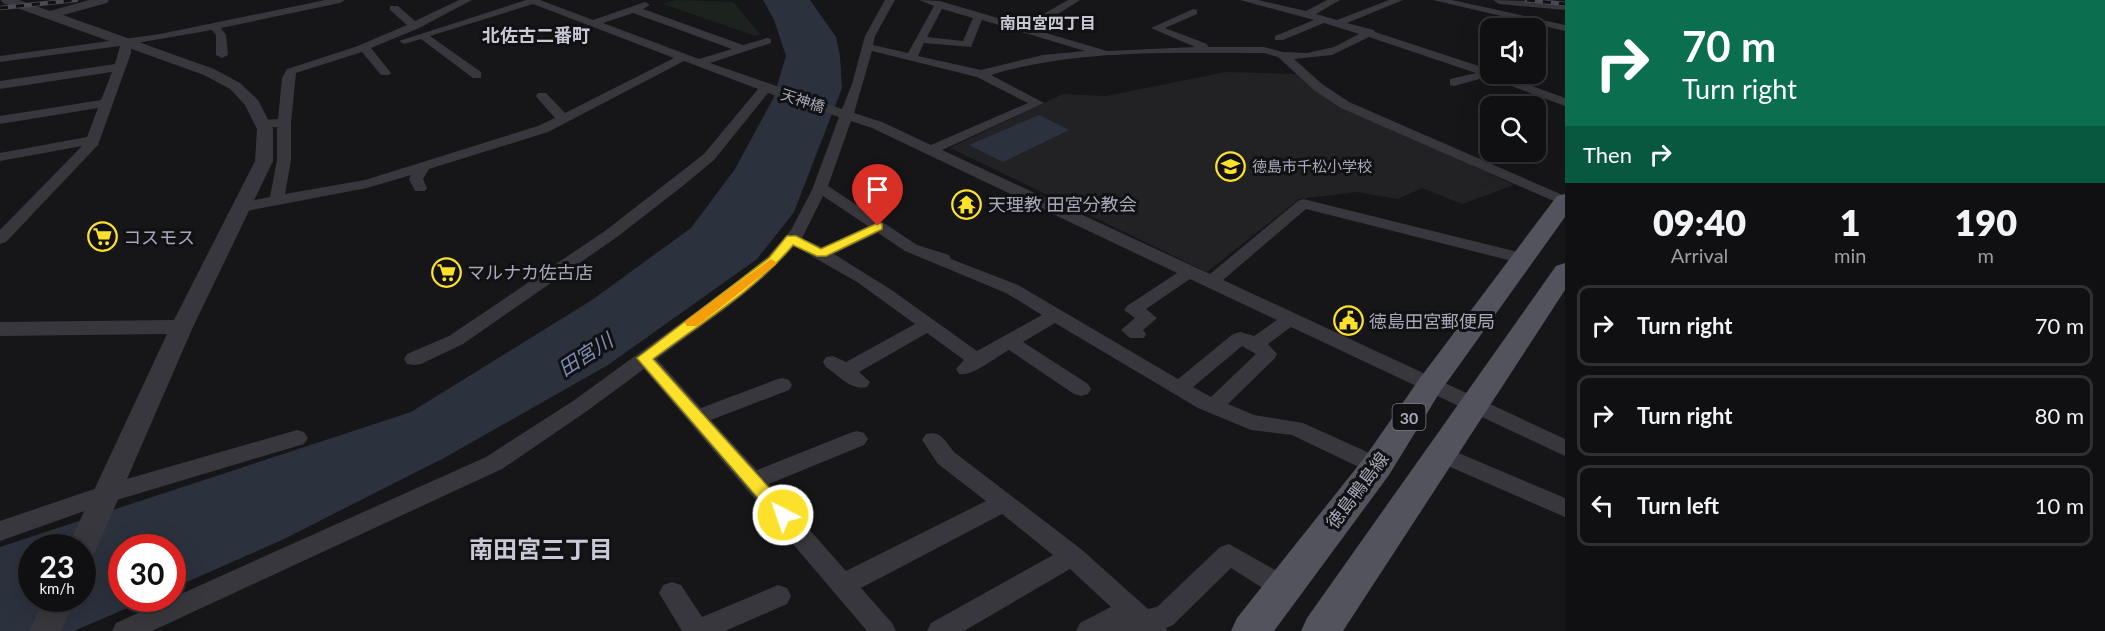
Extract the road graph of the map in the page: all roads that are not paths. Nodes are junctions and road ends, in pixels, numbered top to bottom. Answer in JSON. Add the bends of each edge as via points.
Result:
{"nodes":[{"id":1,"x":7,"y":0,"type":"edge"},
{"id":2,"x":103,"y":0,"type":"edge"},
{"id":3,"x":340,"y":0,"type":"edge"},
{"id":4,"x":467,"y":0,"type":"edge"},
{"id":5,"x":890,"y":0,"type":"edge"},
{"id":6,"x":924,"y":0,"type":"edge"},
{"id":7,"x":1075,"y":0,"type":"edge"},
{"id":8,"x":1245,"y":0,"type":"edge"},
{"id":9,"x":1335,"y":0,"type":"edge"},
{"id":10,"x":1438,"y":0,"type":"edge"},
{"id":11,"x":1499,"y":0,"type":"edge"},
{"id":12,"x":532,"y":1,"type":"edge"},
{"id":13,"x":1395,"y":1,"type":"edge"},
{"id":14,"x":651,"y":3,"type":"dead end"},
{"id":15,"x":940,"y":4,"type":"junction"},
{"id":16,"x":1565,"y":6,"type":"edge"},
{"id":17,"x":394,"y":8,"type":"dead end"},
{"id":18,"x":1410,"y":8,"type":"dead end"},
{"id":19,"x":633,"y":9,"type":"junction"},
{"id":20,"x":1488,"y":11,"type":"junction"},
{"id":21,"x":1193,"y":12,"type":"dead end"},
{"id":22,"x":1307,"y":14,"type":"junction"},
{"id":23,"x":50,"y":15,"type":"junction"},
{"id":24,"x":979,"y":15,"type":"junction"},
{"id":25,"x":1458,"y":18,"type":"dead end"},
{"id":26,"x":1324,"y":19,"type":"junction"},
{"id":27,"x":1339,"y":22,"type":"junction"},
{"id":28,"x":592,"y":23,"type":"junction"},
{"id":29,"x":415,"y":26,"type":"junction"},
{"id":30,"x":215,"y":27,"type":"junction"},
{"id":31,"x":1019,"y":28,"type":"junction"},
{"id":32,"x":1565,"y":28,"type":"edge"},
{"id":33,"x":358,"y":33,"type":"dead end"},
{"id":34,"x":1370,"y":33,"type":"junction"},
{"id":35,"x":423,"y":36,"type":"junction"},
{"id":36,"x":1279,"y":38,"type":"dead end"},
{"id":37,"x":920,"y":39,"type":"junction"},
{"id":38,"x":126,"y":41,"type":"junction"},
{"id":39,"x":404,"y":41,"type":"dead end"},
{"id":40,"x":767,"y":41,"type":"dead end"},
{"id":41,"x":368,"y":46,"type":"junction"},
{"id":42,"x":867,"y":47,"type":"junction"},
{"id":43,"x":743,"y":49,"type":"junction"},
{"id":44,"x":1204,"y":50,"type":"junction"},
{"id":45,"x":1107,"y":54,"type":"junction"},
{"id":46,"x":222,"y":55,"type":"dead end"},
{"id":47,"x":1282,"y":55,"type":"junction"},
{"id":48,"x":682,"y":58,"type":"junction"},
{"id":49,"x":911,"y":58,"type":"junction"},
{"id":50,"x":0,"y":59,"type":"edge"},
{"id":51,"x":698,"y":63,"type":"junction"},
{"id":52,"x":120,"y":67,"type":"junction"},
{"id":53,"x":1480,"y":71,"type":"edge"},
{"id":54,"x":385,"y":73,"type":"dead end"},
{"id":55,"x":981,"y":74,"type":"junction"},
{"id":56,"x":477,"y":75,"type":"dead end"},
{"id":57,"x":1480,"y":76,"type":"edge"},
{"id":58,"x":1454,"y":82,"type":"dead end"},
{"id":59,"x":1517,"y":84,"type":"edge"},
{"id":60,"x":0,"y":85,"type":"edge"},
{"id":61,"x":766,"y":88,"type":"junction"},
{"id":62,"x":542,"y":96,"type":"dead end"},
{"id":63,"x":1565,"y":102,"type":"edge"},
{"id":64,"x":107,"y":103,"type":"junction"},
{"id":65,"x":843,"y":113,"type":"junction"},
{"id":66,"x":0,"y":120,"type":"edge"},
{"id":67,"x":564,"y":120,"type":"junction"},
{"id":68,"x":284,"y":123,"type":"junction"},
{"id":69,"x":263,"y":124,"type":"junction"},
{"id":70,"x":93,"y":141,"type":"junction"},
{"id":71,"x":931,"y":150,"type":"junction"},
{"id":72,"x":0,"y":157,"type":"edge"},
{"id":73,"x":424,"y":166,"type":"junction"},
{"id":74,"x":282,"y":174,"type":"junction"},
{"id":75,"x":256,"y":177,"type":"junction"},
{"id":76,"x":420,"y":188,"type":"dead end"},
{"id":77,"x":820,"y":188,"type":"junction"},
{"id":78,"x":277,"y":200,"type":"junction"},
{"id":79,"x":1565,"y":201,"type":"edge"},
{"id":80,"x":241,"y":207,"type":"junction"},
{"id":81,"x":878,"y":226,"type":"junction"},
{"id":82,"x":0,"y":239,"type":"edge"},
{"id":83,"x":792,"y":239,"type":"junction"},
{"id":84,"x":821,"y":254,"type":"junction"},
{"id":85,"x":1524,"y":259,"type":"junction"},
{"id":86,"x":1189,"y":272,"type":"junction"},
{"id":87,"x":1563,"y":278,"type":"edge"},
{"id":88,"x":1210,"y":282,"type":"junction"},
{"id":89,"x":1055,"y":315,"type":"junction"},
{"id":90,"x":1290,"y":319,"type":"junction"},
{"id":91,"x":927,"y":325,"type":"junction"},
{"id":92,"x":182,"y":327,"type":"junction"},
{"id":93,"x":0,"y":329,"type":"edge"},
{"id":94,"x":1137,"y":334,"type":"dead end"},
{"id":95,"x":1009,"y":342,"type":"junction"},
{"id":96,"x":1256,"y":344,"type":"junction"},
{"id":97,"x":645,"y":358,"type":"junction"},
{"id":98,"x":414,"y":359,"type":"dead end"},
{"id":99,"x":846,"y":372,"type":"dead end"},
{"id":100,"x":782,"y":385,"type":"dead end"},
{"id":101,"x":1430,"y":385,"type":"junction"},
{"id":102,"x":1179,"y":388,"type":"junction"},
{"id":103,"x":1081,"y":389,"type":"dead end"},
{"id":104,"x":1214,"y":406,"type":"junction"},
{"id":105,"x":1474,"y":406,"type":"junction"},
{"id":106,"x":697,"y":417,"type":"junction"},
{"id":107,"x":297,"y":438,"type":"dead end"},
{"id":108,"x":856,"y":439,"type":"dead end"},
{"id":109,"x":933,"y":440,"type":"dead end"},
{"id":110,"x":1565,"y":448,"type":"edge"},
{"id":111,"x":1442,"y":454,"type":"junction"},
{"id":112,"x":1377,"y":466,"type":"junction"},
{"id":113,"x":753,"y":481,"type":"junction"},
{"id":114,"x":106,"y":494,"type":"junction"},
{"id":115,"x":1004,"y":502,"type":"junction"},
{"id":116,"x":1565,"y":508,"type":"edge"},
{"id":117,"x":0,"y":531,"type":"edge"},
{"id":118,"x":88,"y":534,"type":"edge"},
{"id":119,"x":1072,"y":556,"type":"junction"},
{"id":120,"x":843,"y":585,"type":"junction"},
{"id":121,"x":1284,"y":588,"type":"junction"},
{"id":122,"x":672,"y":593,"type":"dead end"},
{"id":123,"x":778,"y":596,"type":"dead end"},
{"id":124,"x":54,"y":612,"type":"edge"},
{"id":125,"x":1148,"y":626,"type":"edge"},
{"id":126,"x":1333,"y":627,"type":"edge"},
{"id":127,"x":697,"y":630,"type":"edge"},
{"id":128,"x":45,"y":631,"type":"edge"},
{"id":129,"x":125,"y":631,"type":"edge"},
{"id":130,"x":882,"y":631,"type":"edge"},
{"id":131,"x":940,"y":631,"type":"edge"},
{"id":132,"x":1089,"y":631,"type":"edge"},
{"id":133,"x":1251,"y":631,"type":"edge"}],
"edges":[{"from":1,"to":23,"type":"street"},
{"from":2,"to":23,"type":"street"},
{"from":3,"to":30,"type":"street"},
{"from":4,"to":29,"type":"street"},
{"from":5,"to":42,"type":"street"},
{"from":6,"to":15,"type":"street"},
{"from":7,"to":31,"type":"street"},
{"from":8,"to":22,"type":"street"},
{"from":9,"to":22,"type":"street"},
{"from":10,"to":20,"type":"street"},
{"from":11,"to":16,"type":"street"},
{"from":12,"to":28,"type":"street","name":"天神橋"},
{"from":12,"to":35,"type":"street"},
{"from":13,"to":18,"type":"street"},
{"from":13,"to":27,"type":"street"},
{"from":14,"to":19,"type":"street"},
{"from":15,"to":24,"type":"street"},
{"from":15,"to":37,"type":"street"},
{"from":17,"to":29,"type":"street"},
{"from":19,"to":28,"type":"street"},
{"from":19,"to":43,"type":"street"},
{"from":20,"to":25,"type":"street"},
{"from":20,"to":32,"type":"street"},
{"from":21,"to":44,"type":"street","via":[[1156,28],[1203,45]]},
{"from":22,"to":26,"type":"street"},
{"from":23,"to":38,"type":"street"},
{"from":24,"to":31,"type":"street"},
{"from":24,"to":37,"type":"street","via":[[967,45]]},
{"from":26,"to":27,"type":"street"},
{"from":26,"to":36,"type":"street"},
{"from":27,"to":34,"type":"street"},
{"from":28,"to":48,"type":"street","name":"天神橋"},
{"from":29,"to":41,"type":"street"},
{"from":30,"to":38,"type":"street"},
{"from":30,"to":46,"type":"street","via":[[221,35]]},
{"from":31,"to":45,"type":"street"},
{"from":33,"to":41,"type":"street"},
{"from":34,"to":47,"type":"street","via":[[1325,55]]},
{"from":34,"to":53,"type":"street"},
{"from":35,"to":39,"type":"street"},
{"from":35,"to":56,"type":"street"},
{"from":37,"to":49,"type":"street"},
{"from":38,"to":50,"type":"street"},
{"from":38,"to":52,"type":"street"},
{"from":38,"to":69,"type":"street","via":[[209,72],[235,86],[252,103]]},
{"from":40,"to":43,"type":"street"},
{"from":41,"to":54,"type":"street"},
{"from":41,"to":68,"type":"street","via":[[291,71]]},
{"from":42,"to":49,"type":"street"},
{"from":42,"to":65,"type":"street"},
{"from":43,"to":51,"type":"street"},
{"from":44,"to":45,"type":"street"},
{"from":44,"to":47,"type":"street","via":[[1264,50]]},
{"from":45,"to":55,"type":"street","via":[[1038,58]]},
{"from":47,"to":79,"type":"street","via":[[1318,87],[1346,105]]},
{"from":48,"to":51,"type":"street","name":"天神橋"},
{"from":48,"to":67,"type":"street"},
{"from":49,"to":55,"type":"street"},
{"from":51,"to":61,"type":"street","name":"天神橋"},
{"from":52,"to":60,"type":"street"},
{"from":52,"to":64,"type":"street"},
{"from":55,"to":71,"type":"street","via":[[1038,103]]},
{"from":57,"to":58,"type":"street"},
{"from":59,"to":63,"type":"street"},
{"from":61,"to":65,"type":"street","name":"天神橋"},
{"from":61,"to":98,"type":"street","via":[[709,157],[679,182],[611,234],[456,340]]},
{"from":62,"to":67,"type":"street"},
{"from":64,"to":66,"type":"street"},
{"from":64,"to":70,"type":"street"},
{"from":65,"to":71,"type":"street","name":"天神橋"},
{"from":65,"to":77,"type":"street"},
{"from":67,"to":73,"type":"street"},
{"from":68,"to":69,"type":"street"},
{"from":68,"to":74,"type":"street"},
{"from":69,"to":75,"type":"street","via":[[264,161]]},
{"from":70,"to":72,"type":"street"},
{"from":70,"to":82,"type":"street"},
{"from":71,"to":86,"type":"street","name":"天神橋"},
{"from":73,"to":76,"type":"street","via":[[416,178]]},
{"from":73,"to":78,"type":"street","via":[[367,183]]},
{"from":74,"to":75,"type":"street"},
{"from":74,"to":78,"type":"street"},
{"from":75,"to":80,"type":"street"},
{"from":77,"to":81,"type":"street"},
{"from":77,"to":83,"type":"street"},
{"from":78,"to":80,"type":"street"},
{"from":79,"to":85,"type":"main road","name":"徳島鴨島線","number":"30"},
{"from":80,"to":92,"type":"street"},
{"from":81,"to":84,"type":"street"},
{"from":81,"to":89,"type":"street","via":[[911,248],[1012,289]]},
{"from":83,"to":84,"type":"street"},
{"from":83,"to":97,"type":"street","via":[[774,260]]},
{"from":84,"to":91,"type":"street"},
{"from":85,"to":88,"type":"street","via":[[1304,204]]},
{"from":85,"to":101,"type":"main road","name":"徳島鴨島線","number":"30"},
{"from":86,"to":88,"type":"street","name":"天神橋"},
{"from":86,"to":94,"type":"street","via":[[1133,310],[1148,318],[1130,330]]},
{"from":87,"to":105,"type":"main road"},
{"from":88,"to":90,"type":"street","name":"天神橋"},
{"from":89,"to":95,"type":"street"},
{"from":89,"to":102,"type":"street"},
{"from":90,"to":96,"type":"street"},
{"from":90,"to":101,"type":"street","name":"天神橋"},
{"from":91,"to":95,"type":"street","via":[[971,364]]},
{"from":91,"to":99,"type":"street"},
{"from":92,"to":93,"type":"street"},
{"from":92,"to":114,"type":"street"},
{"from":95,"to":103,"type":"street"},
{"from":96,"to":102,"type":"street","via":[[1240,338]]},
{"from":96,"to":104,"type":"street","via":[[1268,354]]},
{"from":97,"to":106,"type":"street"},
{"from":97,"to":129,"type":"street","via":[[494,463]]},
{"from":100,"to":106,"type":"street"},
{"from":101,"to":105,"type":"street","name":"天神橋"},
{"from":101,"to":112,"type":"main road","name":"徳島鴨島線","number":"30"},
{"from":102,"to":104,"type":"street"},
{"from":104,"to":112,"type":"street","via":[[1251,422],[1296,428]]},
{"from":105,"to":110,"type":"street","name":"天神橋"},
{"from":105,"to":111,"type":"main road"},
{"from":106,"to":113,"type":"street"},
{"from":107,"to":114,"type":"street"},
{"from":108,"to":113,"type":"street"},
{"from":109,"to":115,"type":"street","via":[[946,459]]},
{"from":111,"to":116,"type":"street"},
{"from":111,"to":126,"type":"main road"},
{"from":112,"to":121,"type":"main road","name":"徳島鴨島線","number":"30"},
{"from":113,"to":120,"type":"street"},
{"from":114,"to":117,"type":"street"},
{"from":114,"to":118,"type":"street"},
{"from":115,"to":119,"type":"street"},
{"from":115,"to":120,"type":"street"},
{"from":119,"to":125,"type":"street"},
{"from":119,"to":131,"type":"street"},
{"from":120,"to":130,"type":"street"},
{"from":121,"to":125,"type":"street","via":[[1229,554],[1164,617]]},
{"from":121,"to":133,"type":"main road","name":"徳島鴨島線","number":"30"},
{"from":122,"to":127,"type":"street"},
{"from":123,"to":127,"type":"street"},
{"from":124,"to":128,"type":"street"},
{"from":125,"to":132,"type":"street","via":[[1113,618]]}]}
